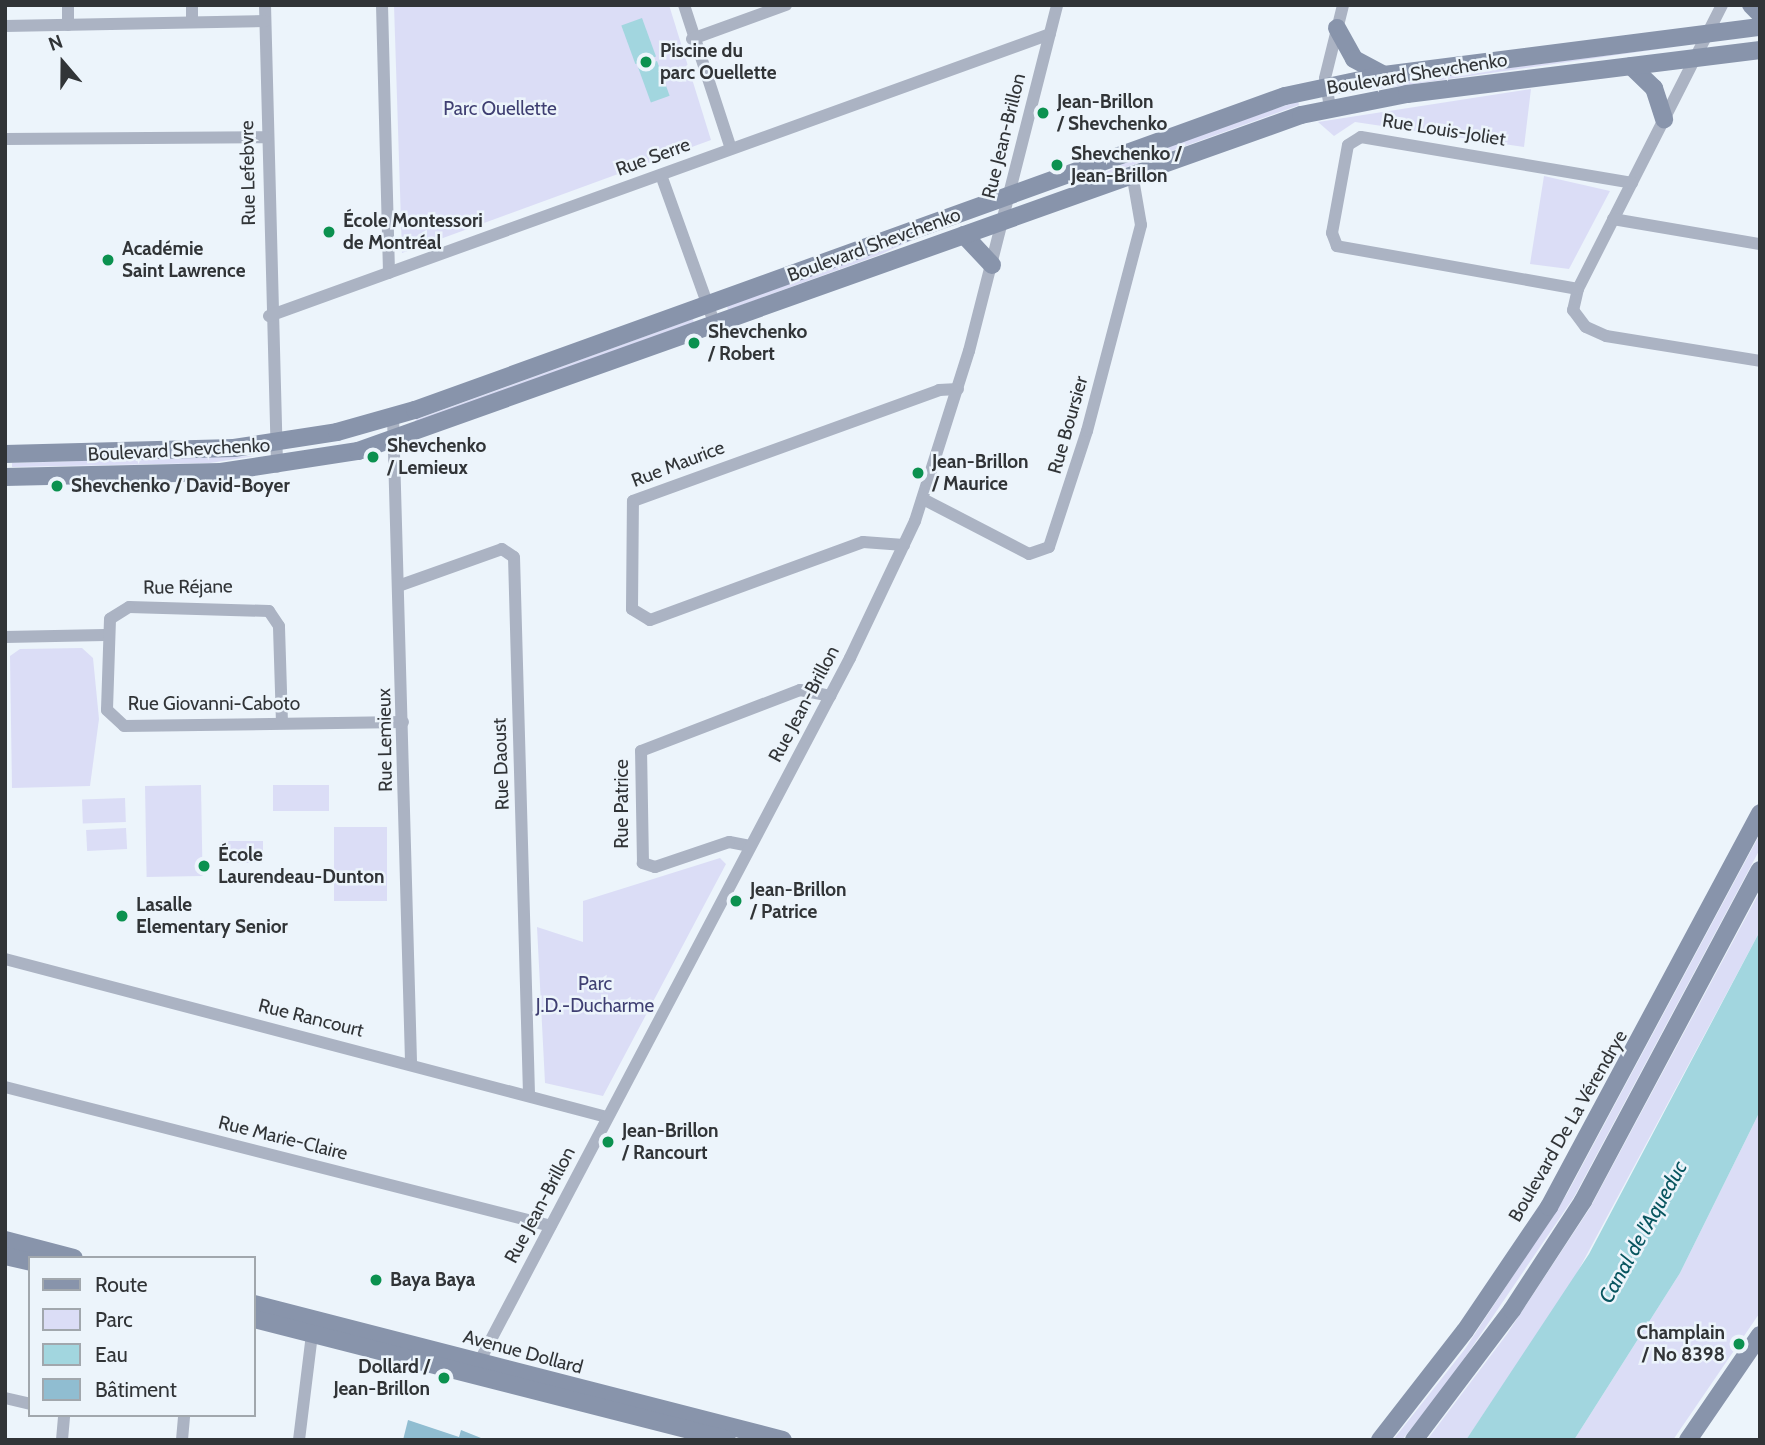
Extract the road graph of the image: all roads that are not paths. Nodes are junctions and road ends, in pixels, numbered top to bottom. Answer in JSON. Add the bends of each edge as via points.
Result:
{"nodes":[{"id":1,"x":68,"y":5,"type":"edge"},
{"id":2,"x":192,"y":5,"type":"edge"},
{"id":3,"x":265,"y":5,"type":"edge"},
{"id":4,"x":382,"y":5,"type":"edge"},
{"id":5,"x":684,"y":5,"type":"edge"},
{"id":6,"x":786,"y":5,"type":"edge"},
{"id":7,"x":1057,"y":5,"type":"edge"},
{"id":8,"x":1343,"y":5,"type":"edge"},
{"id":9,"x":1722,"y":5,"type":"edge"},
{"id":10,"x":1751,"y":5,"type":"edge"},
{"id":11,"x":1760,"y":14,"type":"edge"},
{"id":12,"x":265,"y":21,"type":"junction"},
{"id":13,"x":192,"y":22,"type":"junction"},
{"id":14,"x":68,"y":25,"type":"junction"},
{"id":15,"x":5,"y":26,"type":"edge"},
{"id":16,"x":1760,"y":27,"type":"edge"},
{"id":17,"x":1337,"y":28,"type":"junction"},
{"id":18,"x":1049,"y":34,"type":"junction"},
{"id":19,"x":1707,"y":34,"type":"junction"},
{"id":20,"x":692,"y":39,"type":"junction"},
{"id":21,"x":1760,"y":50,"type":"edge"},
{"id":22,"x":1696,"y":57,"type":"junction"},
{"id":23,"x":1631,"y":66,"type":"junction"},
{"id":24,"x":1384,"y":75,"type":"junction"},
{"id":25,"x":1325,"y":86,"type":"junction"},
{"id":26,"x":1329,"y":108,"type":"junction"},
{"id":27,"x":1664,"y":119,"type":"junction"},
{"id":28,"x":266,"y":137,"type":"junction"},
{"id":29,"x":5,"y":139,"type":"edge"},
{"id":30,"x":731,"y":149,"type":"junction"},
{"id":31,"x":1132,"y":173,"type":"junction"},
{"id":32,"x":662,"y":174,"type":"junction"},
{"id":33,"x":1632,"y":183,"type":"junction"},
{"id":34,"x":1009,"y":193,"type":"junction"},
{"id":35,"x":1613,"y":219,"type":"junction"},
{"id":36,"x":1003,"y":220,"type":"junction"},
{"id":37,"x":964,"y":235,"type":"junction"},
{"id":38,"x":1760,"y":244,"type":"edge"},
{"id":39,"x":992,"y":265,"type":"junction"},
{"id":40,"x":389,"y":273,"type":"junction"},
{"id":41,"x":1578,"y":289,"type":"junction"},
{"id":42,"x":707,"y":303,"type":"junction"},
{"id":43,"x":269,"y":316,"type":"junction"},
{"id":44,"x":715,"y":325,"type":"junction"},
{"id":45,"x":1760,"y":361,"type":"edge"},
{"id":46,"x":958,"y":389,"type":"junction"},
{"id":47,"x":393,"y":417,"type":"junction"},
{"id":48,"x":397,"y":440,"type":"junction"},
{"id":49,"x":274,"y":444,"type":"junction"},
{"id":50,"x":5,"y":454,"type":"edge"},
{"id":51,"x":277,"y":467,"type":"junction"},
{"id":52,"x":5,"y":477,"type":"edge"},
{"id":53,"x":923,"y":499,"type":"junction"},
{"id":54,"x":904,"y":545,"type":"junction"},
{"id":55,"x":401,"y":585,"type":"junction"},
{"id":56,"x":105,"y":635,"type":"junction"},
{"id":57,"x":5,"y":636,"type":"edge"},
{"id":58,"x":830,"y":696,"type":"junction"},
{"id":59,"x":404,"y":722,"type":"junction"},
{"id":60,"x":282,"y":723,"type":"junction"},
{"id":61,"x":1760,"y":813,"type":"edge"},
{"id":62,"x":750,"y":846,"type":"junction"},
{"id":63,"x":1760,"y":870,"type":"edge"},
{"id":64,"x":5,"y":959,"type":"edge"},
{"id":65,"x":411,"y":1063,"type":"junction"},
{"id":66,"x":5,"y":1087,"type":"edge"},
{"id":67,"x":530,"y":1094,"type":"junction"},
{"id":68,"x":607,"y":1117,"type":"junction"},
{"id":69,"x":551,"y":1226,"type":"junction"},
{"id":70,"x":5,"y":1240,"type":"edge"},
{"id":71,"x":5,"y":1256,"type":"edge"},
{"id":72,"x":67,"y":1256,"type":"edge"},
{"id":73,"x":28,"y":1262,"type":"edge"},
{"id":74,"x":256,"y":1305,"type":"edge"},
{"id":75,"x":256,"y":1319,"type":"edge"},
{"id":76,"x":312,"y":1326,"type":"junction"},
{"id":77,"x":1760,"y":1335,"type":"edge"},
{"id":78,"x":476,"y":1368,"type":"junction"},
{"id":79,"x":5,"y":1398,"type":"edge"},
{"id":80,"x":28,"y":1404,"type":"edge"},
{"id":81,"x":64,"y":1417,"type":"edge"},
{"id":82,"x":184,"y":1417,"type":"edge"},
{"id":83,"x":62,"y":1440,"type":"edge"},
{"id":84,"x":181,"y":1440,"type":"edge"},
{"id":85,"x":299,"y":1440,"type":"edge"},
{"id":86,"x":727,"y":1440,"type":"edge"},
{"id":87,"x":783,"y":1440,"type":"edge"},
{"id":88,"x":1380,"y":1440,"type":"edge"},
{"id":89,"x":1414,"y":1440,"type":"edge"},
{"id":90,"x":1688,"y":1440,"type":"edge"}],
"edges":[{"from":1,"to":14,"type":"street"},
{"from":2,"to":13,"type":"street"},
{"from":3,"to":12,"type":"street","name":"Rue Lefebvre"},
{"from":4,"to":40,"type":"street"},
{"from":5,"to":20,"type":"street"},
{"from":6,"to":20,"type":"street"},
{"from":7,"to":18,"type":"street","name":"Rue Jean-Brillon"},
{"from":8,"to":17,"type":"street"},
{"from":9,"to":19,"type":"street"},
{"from":10,"to":11,"type":"street"},
{"from":12,"to":13,"type":"street"},
{"from":12,"to":28,"type":"street","name":"Rue Lefebvre"},
{"from":13,"to":14,"type":"street"},
{"from":14,"to":15,"type":"street"},
{"from":16,"to":19,"type":"street","name":"Boulevard Shevchenko"},
{"from":17,"to":24,"type":"street","via":[[1354,59]]},
{"from":17,"to":25,"type":"street"},
{"from":18,"to":30,"type":"street","name":"Rue Serre"},
{"from":18,"to":34,"type":"street","name":"Rue Jean-Brillon"},
{"from":19,"to":22,"type":"street"},
{"from":19,"to":24,"type":"street","name":"Boulevard Shevchenko"},
{"from":20,"to":30,"type":"street"},
{"from":21,"to":22,"type":"street","name":"Boulevard Shevchenko"},
{"from":22,"to":23,"type":"street","name":"Boulevard Shevchenko"},
{"from":22,"to":27,"type":"street"},
{"from":23,"to":26,"type":"street","name":"Boulevard Shevchenko"},
{"from":23,"to":27,"type":"street","via":[[1654,88]]},
{"from":24,"to":25,"type":"street","name":"Boulevard Shevchenko"},
{"from":25,"to":26,"type":"street"},
{"from":25,"to":34,"type":"street","name":"Boulevard Shevchenko"},
{"from":26,"to":31,"type":"street","name":"Boulevard Shevchenko"},
{"from":27,"to":33,"type":"street"},
{"from":28,"to":29,"type":"street"},
{"from":28,"to":43,"type":"street","name":"Rue Lefebvre"},
{"from":30,"to":32,"type":"street","name":"Rue Serre"},
{"from":31,"to":36,"type":"street","name":"Boulevard Shevchenko"},
{"from":31,"to":53,"type":"street","name":"Rue Boursier","via":[[1142,205],[1139,232],[1049,547],[1029,554]]},
{"from":32,"to":40,"type":"street","name":"Rue Serre"},
{"from":32,"to":42,"type":"street"},
{"from":33,"to":35,"type":"street"},
{"from":33,"to":41,"type":"street","name":"Rue Louis-Joliet","via":[[1361,137],[1348,145],[1332,233],[1338,247]]},
{"from":34,"to":36,"type":"street","name":"Rue Jean-Brillon"},
{"from":34,"to":42,"type":"street","name":"Boulevard Shevchenko"},
{"from":35,"to":38,"type":"street"},
{"from":35,"to":41,"type":"street"},
{"from":36,"to":37,"type":"street","name":"Boulevard Shevchenko"},
{"from":36,"to":39,"type":"street","name":"Rue Jean-Brillon"},
{"from":37,"to":39,"type":"street"},
{"from":37,"to":44,"type":"street","name":"Boulevard Shevchenko"},
{"from":39,"to":46,"type":"street","name":"Rue Jean-Brillon"},
{"from":40,"to":43,"type":"street","name":"Rue Serre"},
{"from":41,"to":45,"type":"street","via":[[1573,310],[1594,332]]},
{"from":42,"to":44,"type":"street"},
{"from":42,"to":47,"type":"street","name":"Boulevard Shevchenko"},
{"from":43,"to":49,"type":"street","name":"Rue Lefebvre"},
{"from":44,"to":48,"type":"street","name":"Boulevard Shevchenko"},
{"from":46,"to":53,"type":"street","name":"Rue Jean-Brillon"},
{"from":46,"to":54,"type":"street","name":"Rue Maurice","via":[[939,390],[632,501],[632,609],[650,620],[863,542]]},
{"from":47,"to":48,"type":"street","name":"Rue Lemieux"},
{"from":47,"to":49,"type":"street","name":"Boulevard Shevchenko"},
{"from":48,"to":51,"type":"street","name":"Boulevard Shevchenko"},
{"from":48,"to":55,"type":"street","name":"Rue Lemieux"},
{"from":49,"to":50,"type":"street","name":"Boulevard Shevchenko"},
{"from":49,"to":51,"type":"street","name":"Rue Lefebvre"},
{"from":51,"to":52,"type":"street","name":"Boulevard Shevchenko"},
{"from":53,"to":54,"type":"street","name":"Rue Jean-Brillon"},
{"from":54,"to":58,"type":"street","name":"Rue Jean-Brillon"},
{"from":55,"to":59,"type":"street","name":"Rue Lemieux"},
{"from":55,"to":67,"type":"street","name":"Rue Daoust","via":[[502,549],[514,557]]},
{"from":56,"to":57,"type":"street"},
{"from":56,"to":60,"type":"street","name":"Rue Giovanni-Caboto","via":[[107,709],[119,724]]},
{"from":56,"to":60,"type":"street","name":"Rue Réjane","via":[[110,619],[130,607],[270,611],[279,626]]},
{"from":58,"to":62,"type":"street","name":"Rue Jean-Brillon"},
{"from":58,"to":62,"type":"street","name":"Rue Patrice","via":[[800,690],[641,751],[643,863],[655,867],[729,842]]},
{"from":59,"to":60,"type":"street","name":"Rue Giovanni-Caboto"},
{"from":59,"to":65,"type":"street","name":"Rue Lemieux"},
{"from":61,"to":88,"type":"street","name":"Boulevard De La Vérendrye","via":[[1554,1198],[1465,1331]]},
{"from":62,"to":68,"type":"street","name":"Rue Jean-Brillon"},
{"from":63,"to":89,"type":"street","via":[[1583,1201],[1512,1310]]},
{"from":64,"to":65,"type":"street","name":"Rue Rancourt"},
{"from":65,"to":67,"type":"street","name":"Rue Rancourt"},
{"from":66,"to":69,"type":"street","name":"Rue Marie-Claire"},
{"from":67,"to":68,"type":"street","name":"Rue Rancourt"},
{"from":68,"to":69,"type":"street","name":"Rue Jean-Brillon"},
{"from":69,"to":78,"type":"street","name":"Rue Jean-Brillon"},
{"from":70,"to":72,"type":"street"},
{"from":71,"to":73,"type":"street"},
{"from":74,"to":76,"type":"street","name":"Avenue Dollard"},
{"from":75,"to":76,"type":"street","name":"Avenue Dollard"},
{"from":76,"to":78,"type":"street","name":"Avenue Dollard"},
{"from":76,"to":85,"type":"street"},
{"from":77,"to":90,"type":"street"},
{"from":78,"to":86,"type":"street","name":"Avenue Dollard"},
{"from":78,"to":87,"type":"street","name":"Avenue Dollard"},
{"from":79,"to":80,"type":"street"},
{"from":81,"to":83,"type":"street"},
{"from":82,"to":84,"type":"street"}]}
